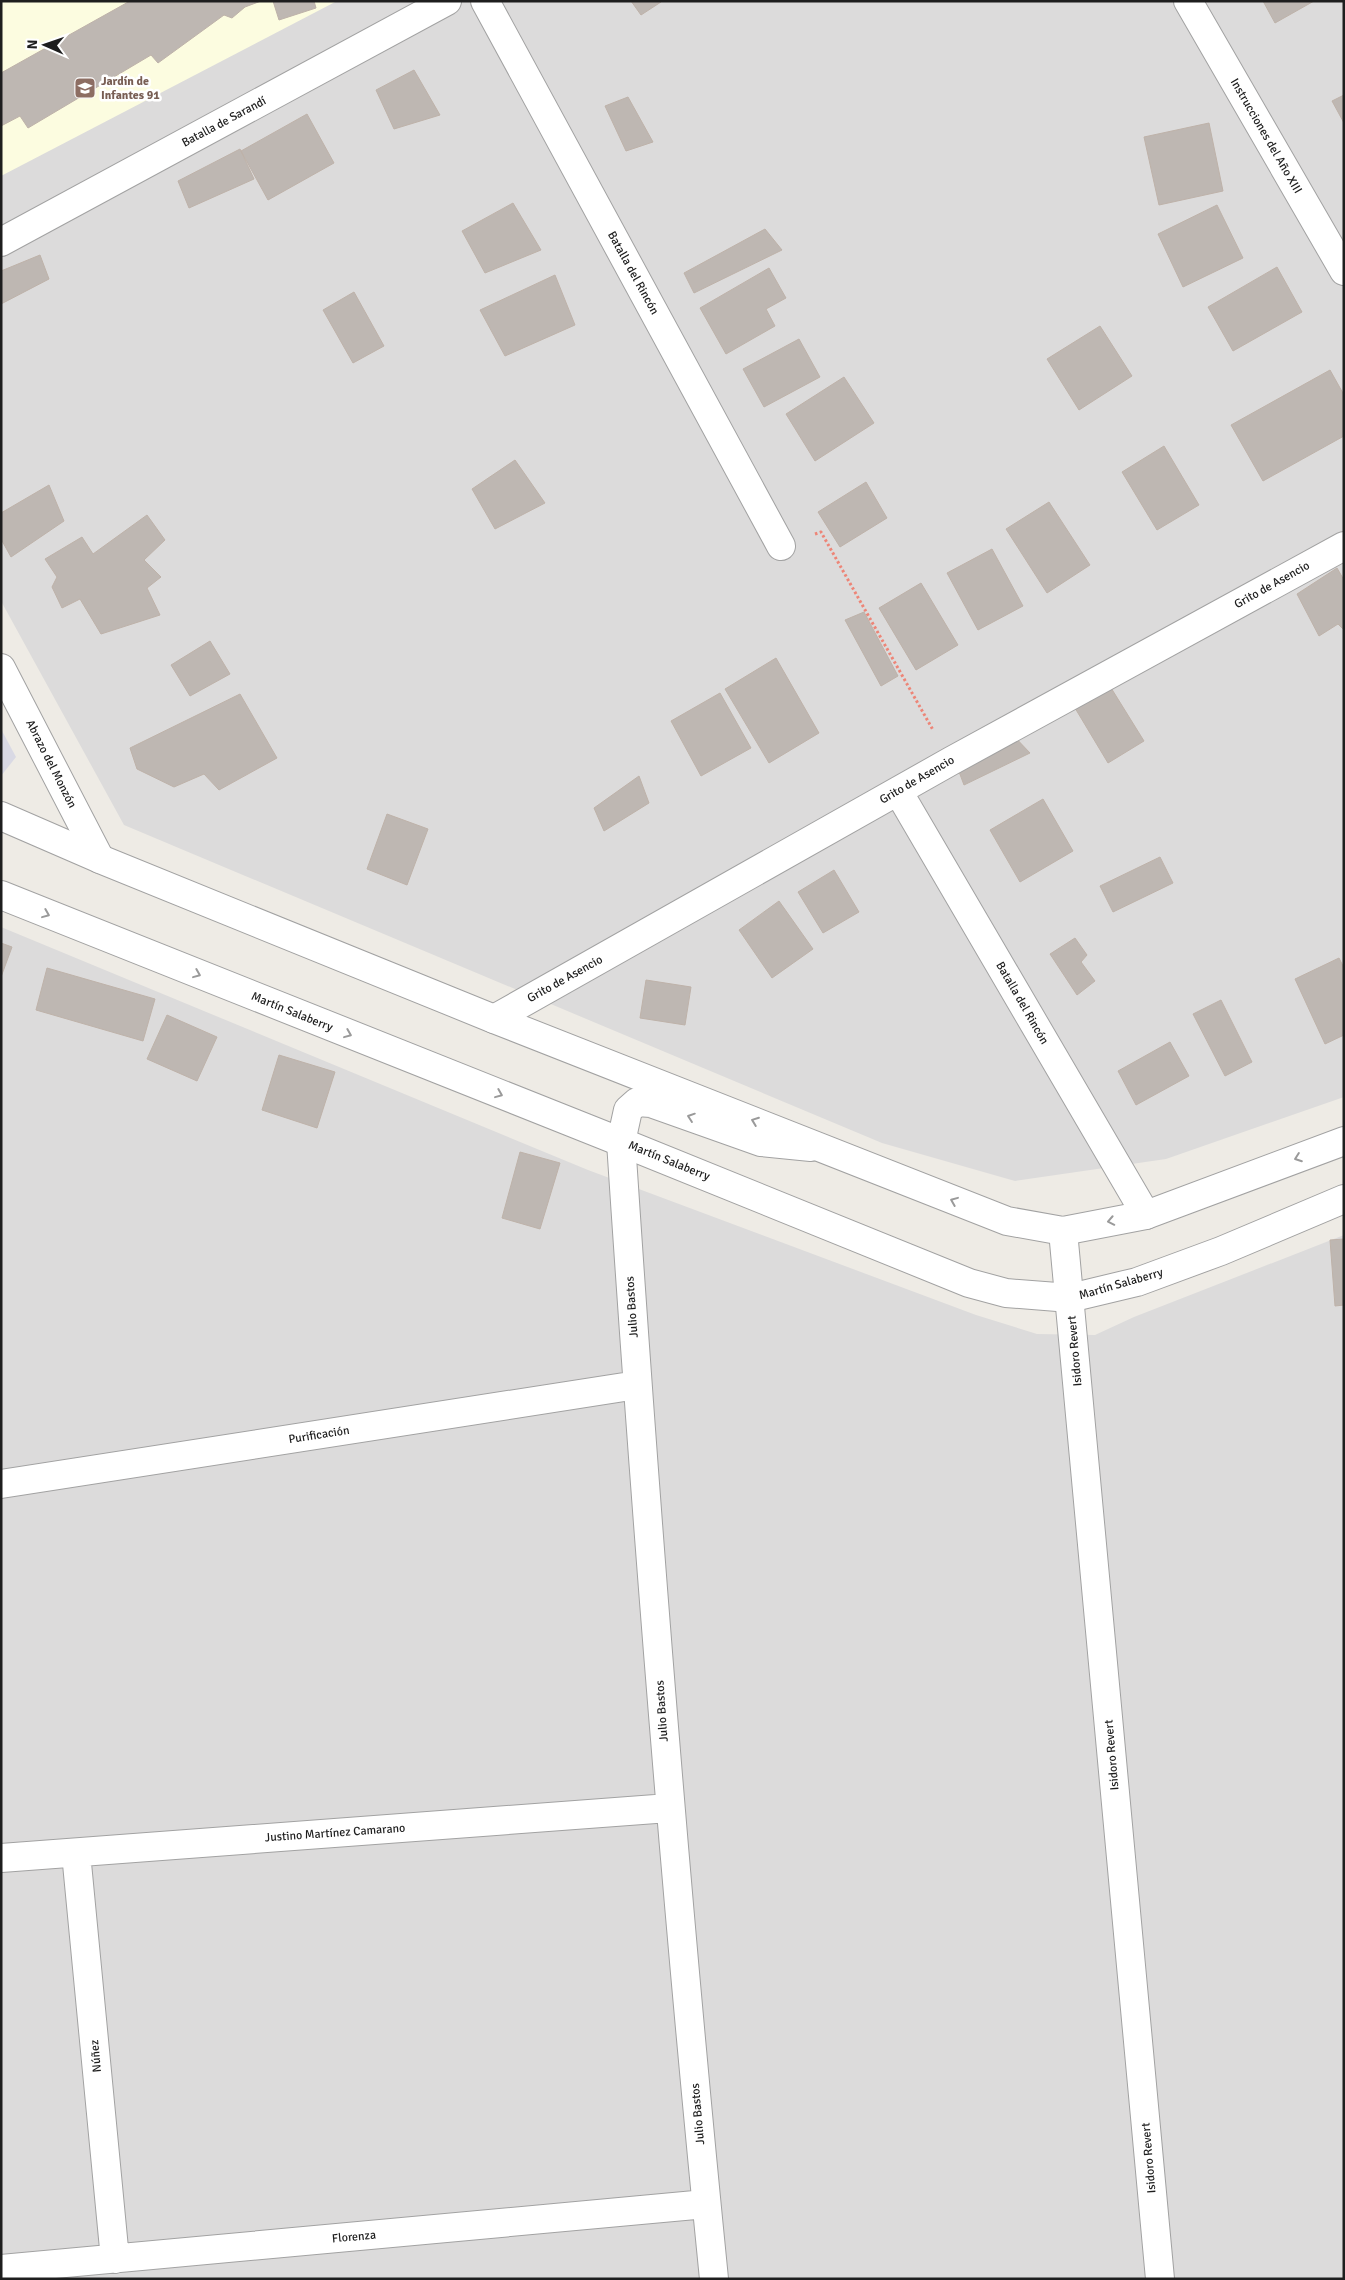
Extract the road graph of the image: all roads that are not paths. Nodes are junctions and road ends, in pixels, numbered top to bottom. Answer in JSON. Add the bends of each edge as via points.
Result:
{"nodes":[{"id":1,"x":447,"y":1,"type":"edge"},
{"id":2,"x":485,"y":1,"type":"edge"},
{"id":3,"x":1188,"y":1,"type":"edge"},
{"id":4,"x":1,"y":242,"type":"edge"},
{"id":5,"x":1344,"y":271,"type":"edge"},
{"id":6,"x":781,"y":546,"type":"road end"},
{"id":7,"x":1344,"y":546,"type":"edge"},
{"id":8,"x":1,"y":668,"type":"edge"},
{"id":9,"x":898,"y":791,"type":"junction"},
{"id":10,"x":1,"y":816,"type":"edge"},
{"id":11,"x":100,"y":859,"type":"junction"},
{"id":12,"x":1,"y":895,"type":"edge"},
{"id":13,"x":494,"y":1019,"type":"junction"},
{"id":14,"x":1344,"y":1141,"type":"edge"},
{"id":15,"x":621,"y":1142,"type":"junction"},
{"id":16,"x":823,"y":1148,"type":"junction"},
{"id":17,"x":1344,"y":1199,"type":"edge"},
{"id":18,"x":1146,"y":1215,"type":"junction"},
{"id":19,"x":1063,"y":1231,"type":"junction"},
{"id":20,"x":1070,"y":1298,"type":"junction"},
{"id":21,"x":637,"y":1385,"type":"junction"},
{"id":22,"x":1,"y":1484,"type":"edge"},
{"id":23,"x":669,"y":1808,"type":"junction"},
{"id":24,"x":76,"y":1853,"type":"junction"},
{"id":25,"x":1,"y":1858,"type":"edge"},
{"id":26,"x":706,"y":2204,"type":"junction"},
{"id":27,"x":115,"y":2259,"type":"junction"},
{"id":28,"x":1,"y":2269,"type":"edge"},
{"id":29,"x":86,"y":2271,"type":"edge"},
{"id":30,"x":714,"y":2279,"type":"edge"},
{"id":31,"x":1160,"y":2279,"type":"edge"}],
"edges":[{"from":1,"to":4,"type":"street","name":"Batalla de Sarandí"},
{"from":2,"to":6,"type":"street","name":"Batalla del Rincón"},
{"from":3,"to":5,"type":"street","name":"Instrucciones del Año XIII"},
{"from":7,"to":9,"type":"street","name":"Grito de Asencio"},
{"from":8,"to":11,"type":"street","name":"Abrazo del Monzón"},
{"from":9,"to":13,"type":"street","name":"Grito de Asencio"},
{"from":9,"to":18,"type":"street","name":"Batalla del Rincón"},
{"from":10,"to":11,"type":"street"},
{"from":11,"to":13,"type":"street"},
{"from":12,"to":15,"type":"street","name":"Martín Salaberry","one_way":true},
{"from":16,"to":13,"type":"street","one_way":true},
{"from":14,"to":18,"type":"street","one_way":true},
{"from":16,"to":15,"type":"street","name":"Julio Bastos","one_way":true,"via":[[762,1142],[652,1103],[637,1102],[628,1110]]},
{"from":15,"to":20,"type":"street","name":"Martín Salaberry","via":[[969,1283],[1006,1293]]},
{"from":15,"to":21,"type":"street","name":"Julio Bastos"},
{"from":19,"to":16,"type":"street","one_way":true,"via":[[1007,1221],[980,1212]]},
{"from":17,"to":20,"type":"street","name":"Martín Salaberry","via":[[1221,1251],[1146,1278]]},
{"from":18,"to":19,"type":"street","one_way":true},
{"from":19,"to":20,"type":"street","name":"Isidoro Revert"},
{"from":20,"to":31,"type":"street","name":"Isidoro Revert"},
{"from":21,"to":22,"type":"street","name":"Purificación"},
{"from":21,"to":23,"type":"street","name":"Julio Bastos"},
{"from":23,"to":24,"type":"street","name":"Justino Martínez Camarano"},
{"from":23,"to":26,"type":"street","name":"Julio Bastos"},
{"from":24,"to":25,"type":"street","name":"Justino Martínez Camarano"},
{"from":24,"to":27,"type":"street","name":"Núñez"},
{"from":26,"to":27,"type":"street","name":"Florenza"},
{"from":26,"to":30,"type":"street","name":"Julio Bastos"},
{"from":27,"to":29,"type":"street","name":"Florenza"},
{"from":28,"to":29,"type":"street","name":"Florenza"}]}
